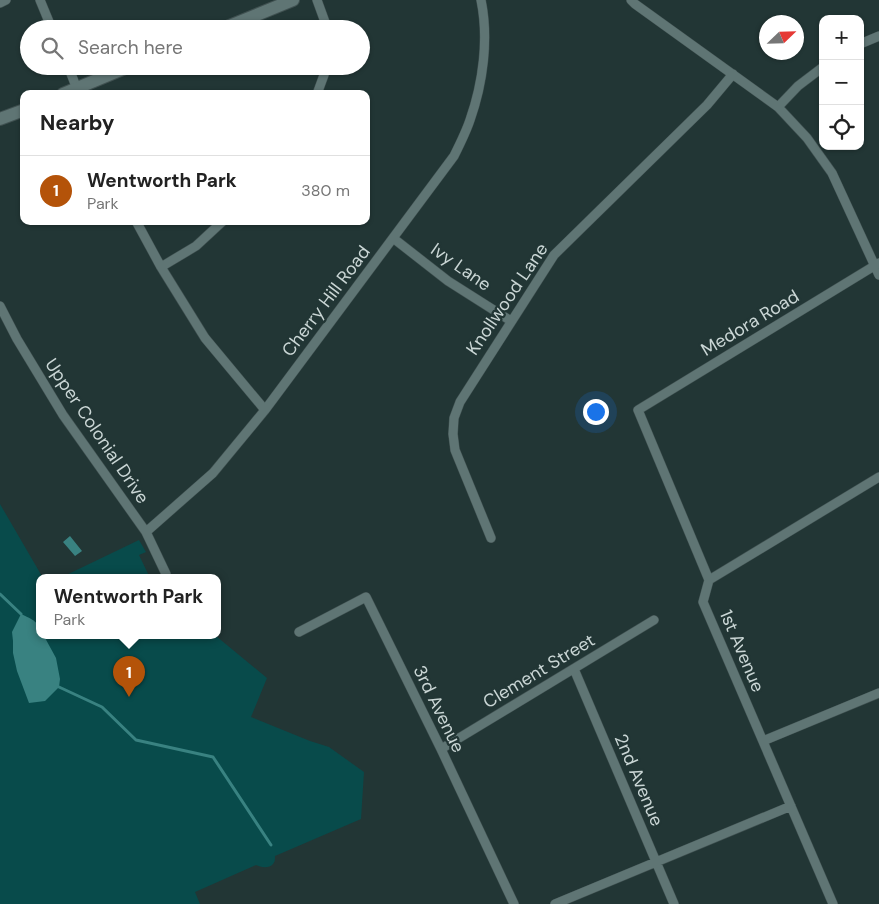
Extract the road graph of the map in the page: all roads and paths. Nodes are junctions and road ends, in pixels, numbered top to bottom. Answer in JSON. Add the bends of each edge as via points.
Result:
{"nodes":[{"id":1,"x":6,"y":0,"type":"edge"},
{"id":2,"x":40,"y":0,"type":"edge"},
{"id":3,"x":293,"y":0,"type":"edge"},
{"id":4,"x":317,"y":0,"type":"edge"},
{"id":5,"x":481,"y":0,"type":"edge"},
{"id":6,"x":631,"y":0,"type":"edge"},
{"id":7,"x":0,"y":3,"type":"edge"},
{"id":8,"x":48,"y":20,"type":"edge"},
{"id":9,"x":244,"y":20,"type":"edge"},
{"id":10,"x":324,"y":20,"type":"edge"},
{"id":11,"x":879,"y":36,"type":"edge"},
{"id":12,"x":864,"y":42,"type":"edge"},
{"id":13,"x":819,"y":70,"type":"edge"},
{"id":14,"x":733,"y":74,"type":"junction"},
{"id":15,"x":72,"y":75,"type":"edge"},
{"id":16,"x":111,"y":75,"type":"edge"},
{"id":17,"x":324,"y":75,"type":"edge"},
{"id":18,"x":78,"y":90,"type":"edge"},
{"id":19,"x":80,"y":90,"type":"edge"},
{"id":20,"x":318,"y":90,"type":"edge"},
{"id":21,"x":778,"y":107,"type":"junction"},
{"id":22,"x":20,"y":112,"type":"edge"},
{"id":23,"x":0,"y":119,"type":"edge"},
{"id":24,"x":138,"y":225,"type":"edge"},
{"id":25,"x":219,"y":225,"type":"edge"},
{"id":26,"x":393,"y":238,"type":"junction"},
{"id":27,"x":161,"y":267,"type":"junction"},
{"id":28,"x":878,"y":268,"type":"edge"},
{"id":29,"x":0,"y":306,"type":"edge"},
{"id":30,"x":511,"y":321,"type":"junction"},
{"id":31,"x":265,"y":410,"type":"junction"},
{"id":32,"x":879,"y":477,"type":"edge"},
{"id":33,"x":146,"y":532,"type":"junction"},
{"id":34,"x":491,"y":538,"type":"dead end"},
{"id":35,"x":166,"y":574,"type":"dead end"},
{"id":36,"x":709,"y":580,"type":"junction"},
{"id":37,"x":654,"y":620,"type":"dead end"},
{"id":38,"x":299,"y":632,"type":"dead end"},
{"id":39,"x":574,"y":669,"type":"junction"},
{"id":40,"x":879,"y":693,"type":"edge"},
{"id":41,"x":763,"y":741,"type":"junction"},
{"id":42,"x":441,"y":749,"type":"junction"},
{"id":43,"x":790,"y":806,"type":"junction"},
{"id":44,"x":656,"y":862,"type":"junction"},
{"id":45,"x":514,"y":904,"type":"edge"},
{"id":46,"x":555,"y":904,"type":"edge"},
{"id":47,"x":674,"y":904,"type":"edge"},
{"id":48,"x":833,"y":904,"type":"edge"}],
"edges":[{"from":1,"to":7,"type":"street"},
{"from":2,"to":8,"type":"street"},
{"from":3,"to":9,"type":"street"},
{"from":4,"to":10,"type":"street"},
{"from":5,"to":26,"type":"street","name":"Cherry Hill Road","via":[[484,50],[470,121],[454,156]]},
{"from":6,"to":14,"type":"street"},
{"from":11,"to":12,"type":"street"},
{"from":13,"to":21,"type":"street"},
{"from":14,"to":21,"type":"street"},
{"from":14,"to":30,"type":"street","name":"Knollwood Lane","via":[[707,105],[554,255]]},
{"from":15,"to":18,"type":"street"},
{"from":16,"to":19,"type":"street"},
{"from":17,"to":20,"type":"street"},
{"from":21,"to":28,"type":"street","via":[[807,138],[832,173]]},
{"from":22,"to":23,"type":"street"},
{"from":24,"to":27,"type":"street"},
{"from":25,"to":27,"type":"street","via":[[196,246]]},
{"from":26,"to":30,"type":"street","name":"Ivy Lane","via":[[448,281]]},
{"from":26,"to":31,"type":"street","name":"Cherry Hill Road"},
{"from":27,"to":31,"type":"street","via":[[205,338]]},
{"from":28,"to":36,"type":"street","name":"Medora Road","via":[[638,410]]},
{"from":29,"to":33,"type":"street","name":"Upper Colonial Drive","via":[[63,415]]},
{"from":30,"to":34,"type":"street","name":"Knollwood Lane","via":[[464,395],[454,418],[455,450]]},
{"from":31,"to":33,"type":"street","name":"Cherry Hill Road","via":[[213,473]]},
{"from":32,"to":36,"type":"street"},
{"from":33,"to":35,"type":"street","name":"Upper Colonial Drive"},
{"from":36,"to":41,"type":"street","name":"1st Avenue","via":[[703,602]]},
{"from":37,"to":39,"type":"street","name":"Clement Street"},
{"from":38,"to":42,"type":"street","name":"3rd Avenue","via":[[366,597]]},
{"from":39,"to":42,"type":"street","name":"Clement Street"},
{"from":39,"to":44,"type":"street","name":"2nd Avenue"},
{"from":40,"to":41,"type":"street"},
{"from":41,"to":43,"type":"street","name":"1st Avenue"},
{"from":42,"to":45,"type":"street","name":"3rd Avenue"},
{"from":43,"to":44,"type":"street"},
{"from":43,"to":48,"type":"street","name":"1st Avenue"},
{"from":44,"to":46,"type":"street"},
{"from":44,"to":47,"type":"street","name":"2nd Avenue"}]}
